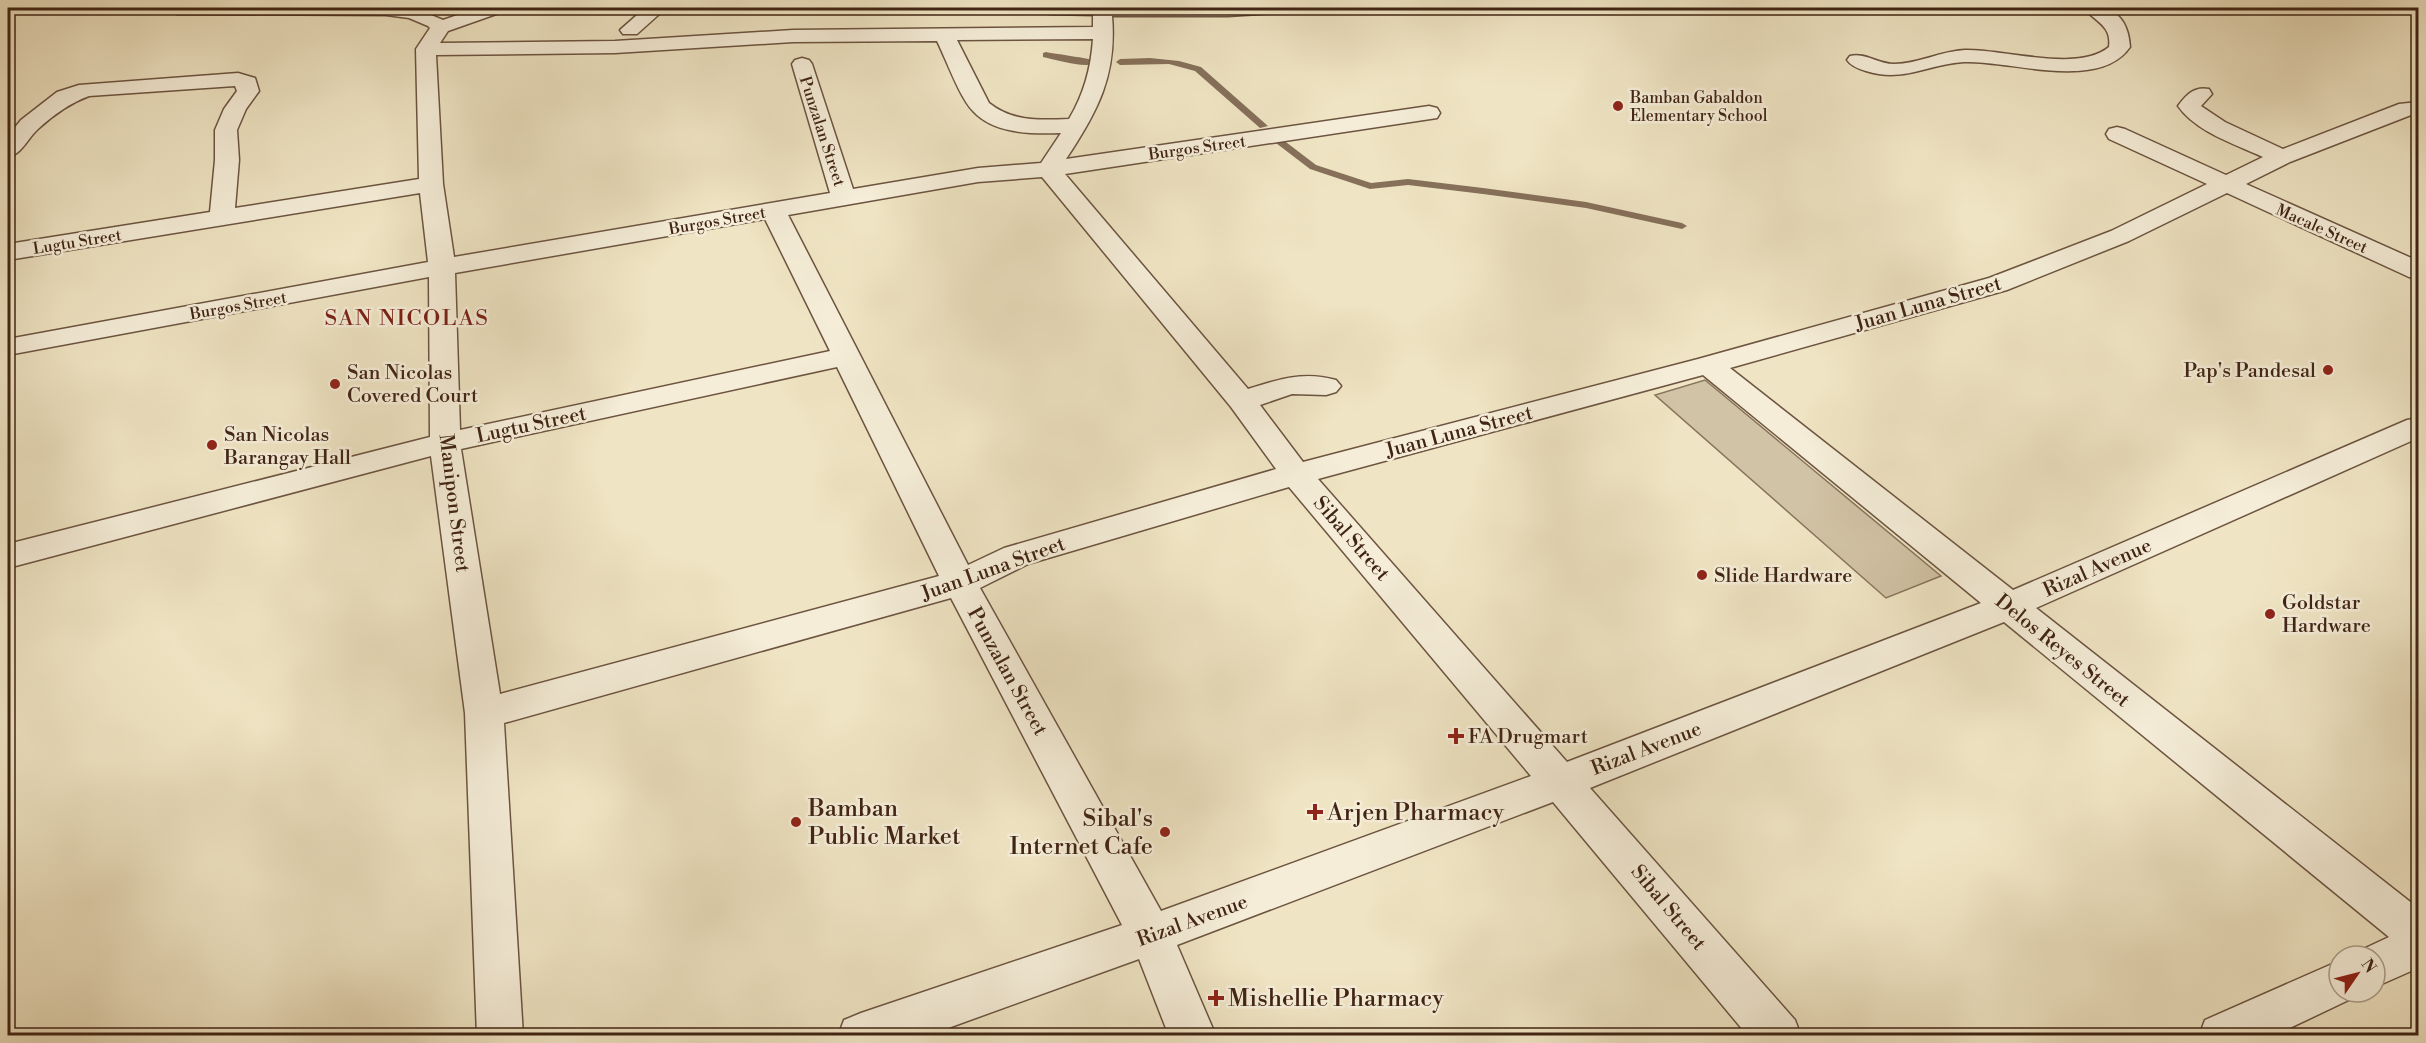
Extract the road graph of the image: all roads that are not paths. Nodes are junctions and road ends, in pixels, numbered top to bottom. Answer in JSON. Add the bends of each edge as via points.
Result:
{"nodes":[{"id":1,"x":177,"y":8,"type":"edge"},
{"id":2,"x":252,"y":8,"type":"edge"},
{"id":3,"x":495,"y":8,"type":"edge"},
{"id":4,"x":656,"y":8,"type":"edge"},
{"id":5,"x":1050,"y":8,"type":"edge"},
{"id":6,"x":1287,"y":8,"type":"edge"},
{"id":7,"x":2094,"y":8,"type":"edge"},
{"id":8,"x":1103,"y":9,"type":"edge"},
{"id":9,"x":630,"y":30,"type":"dead end"},
{"id":10,"x":1104,"y":33,"type":"junction"},
{"id":11,"x":944,"y":35,"type":"junction"},
{"id":12,"x":434,"y":38,"type":"junction"},
{"id":13,"x":1857,"y":60,"type":"dead end"},
{"id":14,"x":801,"y":64,"type":"dead end"},
{"id":15,"x":2201,"y":94,"type":"dead end"},
{"id":16,"x":2418,"y":108,"type":"edge"},
{"id":17,"x":1429,"y":113,"type":"dead end"},
{"id":18,"x":1076,"y":126,"type":"junction"},
{"id":19,"x":2117,"y":134,"type":"dead end"},
{"id":20,"x":8,"y":150,"type":"edge"},
{"id":21,"x":2282,"y":157,"type":"junction"},
{"id":22,"x":1048,"y":169,"type":"junction"},
{"id":23,"x":431,"y":184,"type":"junction"},
{"id":24,"x":2226,"y":185,"type":"junction"},
{"id":25,"x":844,"y":198,"type":"junction"},
{"id":26,"x":773,"y":210,"type":"junction"},
{"id":27,"x":222,"y":218,"type":"junction"},
{"id":28,"x":8,"y":252,"type":"edge"},
{"id":29,"x":442,"y":267,"type":"junction"},
{"id":30,"x":2418,"y":271,"type":"edge"},
{"id":31,"x":8,"y":347,"type":"edge"},
{"id":32,"x":847,"y":356,"type":"junction"},
{"id":33,"x":1708,"y":365,"type":"junction"},
{"id":34,"x":1326,"y":386,"type":"dead end"},
{"id":35,"x":1242,"y":401,"type":"junction"},
{"id":36,"x":2418,"y":427,"type":"edge"},
{"id":37,"x":446,"y":443,"type":"junction"},
{"id":38,"x":1296,"y":474,"type":"junction"},
{"id":39,"x":8,"y":556,"type":"edge"},
{"id":40,"x":960,"y":584,"type":"junction"},
{"id":41,"x":2009,"y":606,"type":"junction"},
{"id":42,"x":484,"y":713,"type":"junction"},
{"id":43,"x":1563,"y":781,"type":"junction"},
{"id":44,"x":2418,"y":934,"type":"edge"},
{"id":45,"x":1151,"y":935,"type":"junction"},
{"id":46,"x":2418,"y":946,"type":"edge"},
{"id":47,"x":2387,"y":960,"type":"edge"},
{"id":48,"x":2327,"y":987,"type":"edge"},
{"id":49,"x":500,"y":1035,"type":"edge"},
{"id":50,"x":861,"y":1035,"type":"edge"},
{"id":51,"x":1193,"y":1035,"type":"edge"},
{"id":52,"x":1779,"y":1035,"type":"edge"},
{"id":53,"x":2222,"y":1035,"type":"edge"}],
"edges":[{"from":1,"to":2,"type":"street"},
{"from":2,"to":12,"type":"street","via":[[386,9],[416,13],[430,18]]},
{"from":3,"to":12,"type":"street"},
{"from":4,"to":9,"type":"street"},
{"from":5,"to":8,"type":"street"},
{"from":6,"to":8,"type":"street"},
{"from":7,"to":13,"type":"street","via":[[2112,20],[2120,37],[2120,47],[2100,62],[2058,64],[1963,57],[1894,72]]},
{"from":8,"to":10,"type":"street"},
{"from":10,"to":11,"type":"street"},
{"from":10,"to":18,"type":"street","via":[[1104,62],[1098,86]]},
{"from":11,"to":12,"type":"street","via":[[772,37],[615,47]]},
{"from":11,"to":18,"type":"street","via":[[980,106],[989,115],[1007,124]]},
{"from":12,"to":23,"type":"street","name":"Manipon Street"},
{"from":14,"to":25,"type":"street","name":"Punzalan Street"},
{"from":15,"to":21,"type":"street","via":[[2189,106],[2191,110]]},
{"from":16,"to":21,"type":"street","name":"Juan Luna Street"},
{"from":17,"to":22,"type":"street","name":"Burgos Street"},
{"from":18,"to":22,"type":"street"},
{"from":19,"to":24,"type":"street","name":"Macale Street"},
{"from":20,"to":27,"type":"street","via":[[29,125],[65,97],[87,90],[238,80],[247,83],[248,91],[226,130]]},
{"from":21,"to":24,"type":"street","name":"Juan Luna Street"},
{"from":22,"to":25,"type":"street","name":"Burgos Street","via":[[978,175]]},
{"from":22,"to":35,"type":"street","name":"Sibal Street"},
{"from":23,"to":27,"type":"street","name":"Lugtu Street"},
{"from":23,"to":29,"type":"street","name":"Manipon Street"},
{"from":24,"to":30,"type":"street","name":"Macale Street"},
{"from":24,"to":33,"type":"street","name":"Juan Luna Street","via":[[2120,236],[1998,284]]},
{"from":25,"to":26,"type":"street","name":"Burgos Street"},
{"from":26,"to":29,"type":"street","name":"Burgos Street"},
{"from":26,"to":32,"type":"street","name":"Punzalan Street"},
{"from":27,"to":28,"type":"street","name":"Lugtu Street"},
{"from":29,"to":31,"type":"street","name":"Burgos Street"},
{"from":29,"to":37,"type":"street","name":"Manipon Street"},
{"from":32,"to":37,"type":"street","name":"Lugtu Street"},
{"from":32,"to":40,"type":"street","name":"Punzalan Street"},
{"from":33,"to":38,"type":"street","name":"Juan Luna Street"},
{"from":33,"to":41,"type":"street","name":"Delos Reyes Street"},
{"from":34,"to":35,"type":"street","via":[[1289,385]]},
{"from":35,"to":38,"type":"street","name":"Sibal Street"},
{"from":36,"to":41,"type":"street","name":"Rizal Avenue"},
{"from":37,"to":39,"type":"street","name":"Lugtu Street"},
{"from":37,"to":42,"type":"street","name":"Manipon Street"},
{"from":38,"to":40,"type":"street","name":"Juan Luna Street","via":[[1016,556]]},
{"from":38,"to":43,"type":"street","name":"Sibal Street"},
{"from":40,"to":42,"type":"street","name":"Juan Luna Street"},
{"from":40,"to":45,"type":"street","name":"Punzalan Street"},
{"from":41,"to":43,"type":"street","name":"Rizal Avenue"},
{"from":41,"to":44,"type":"street","name":"Delos Reyes Street"},
{"from":42,"to":49,"type":"street","name":"Manipon Street"},
{"from":43,"to":45,"type":"street","name":"Rizal Avenue"},
{"from":43,"to":52,"type":"street","name":"Sibal Street"},
{"from":45,"to":50,"type":"street","name":"Rizal Avenue"},
{"from":45,"to":51,"type":"street","name":"Punzalan Street"},
{"from":46,"to":47,"type":"street"},
{"from":48,"to":53,"type":"street"}]}
